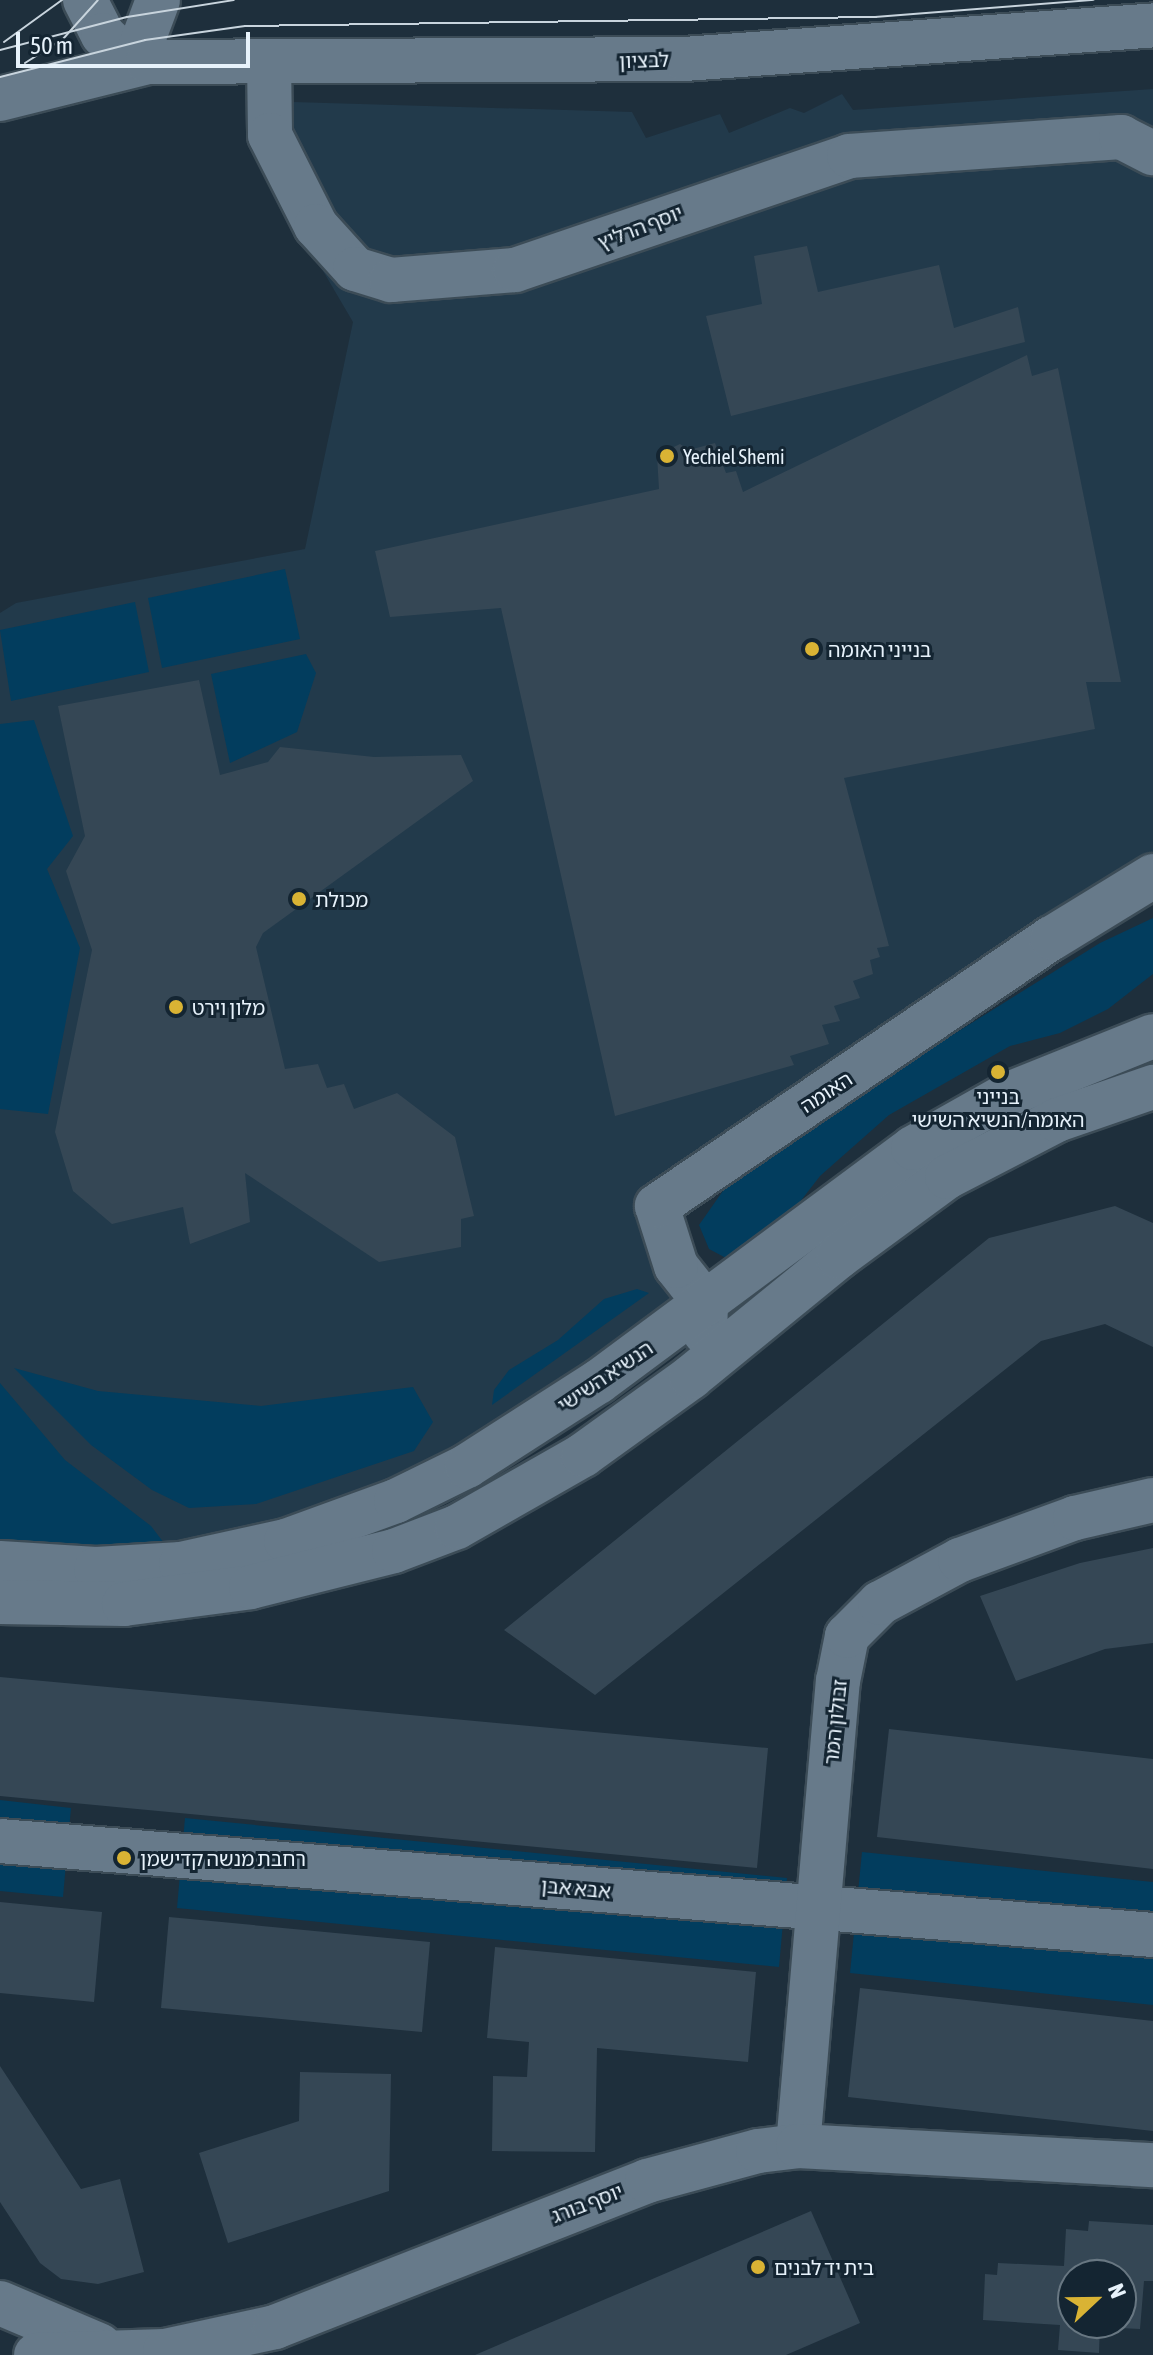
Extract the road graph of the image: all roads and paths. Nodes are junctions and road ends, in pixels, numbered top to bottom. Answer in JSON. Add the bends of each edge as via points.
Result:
{"nodes":[{"id":1,"x":85,"y":0,"type":"edge"},
{"id":2,"x":158,"y":0,"type":"edge"},
{"id":3,"x":1153,"y":25,"type":"edge"},
{"id":4,"x":269,"y":61,"type":"junction"},
{"id":5,"x":134,"y":64,"type":"junction"},
{"id":6,"x":0,"y":99,"type":"edge"},
{"id":7,"x":1153,"y":153,"type":"edge"},
{"id":8,"x":1153,"y":876,"type":"edge"},
{"id":9,"x":1153,"y":1036,"type":"edge"},
{"id":10,"x":1153,"y":1087,"type":"edge"},
{"id":11,"x":706,"y":1304,"type":"junction"},
{"id":12,"x":691,"y":1377,"type":"junction"},
{"id":13,"x":1153,"y":1500,"type":"edge"},
{"id":14,"x":0,"y":1563,"type":"edge"},
{"id":15,"x":0,"y":1602,"type":"edge"},
{"id":16,"x":4,"y":1841,"type":"edge"},
{"id":17,"x":818,"y":1908,"type":"junction"},
{"id":18,"x":1153,"y":1935,"type":"edge"},
{"id":19,"x":798,"y":2146,"type":"junction"},
{"id":20,"x":1027,"y":2160,"type":"junction"},
{"id":21,"x":1153,"y":2165,"type":"edge"},
{"id":22,"x":1153,"y":2197,"type":"edge"},
{"id":23,"x":0,"y":2305,"type":"edge"},
{"id":24,"x":0,"y":2338,"type":"edge"},
{"id":25,"x":165,"y":2351,"type":"junction"},
{"id":26,"x":36,"y":2355,"type":"edge"}],
"edges":[{"from":1,"to":5,"type":"street","via":[[103,35]]},
{"from":2,"to":5,"type":"street"},
{"from":3,"to":4,"type":"street","name":"לבציון","via":[[684,59]]},
{"from":4,"to":5,"type":"street","name":"לבציון"},
{"from":4,"to":7,"type":"street","name":"יוסף הרליץ","via":[[270,135],[316,226],[355,269],[391,280],[515,270],[849,156],[1121,137]]},
{"from":5,"to":6,"type":"street","name":"לבציון"},
{"from":8,"to":11,"type":"street","name":"האומה","via":[[1052,938],[657,1206],[676,1266]]},
{"from":9,"to":11,"type":"street","name":"הנשיא השישי","via":[[966,1115],[851,1191]]},
{"from":10,"to":12,"type":"street","via":[[1057,1120],[947,1177],[838,1257]]},
{"from":11,"to":12,"type":"street","via":[[702,1350]]},
{"from":11,"to":14,"type":"street","name":"הנשיא השישי","via":[[480,1458],[339,1524],[181,1564],[96,1569]]},
{"from":12,"to":15,"type":"street","via":[[517,1497],[394,1551],[202,1595],[124,1604]]},
{"from":13,"to":17,"type":"street","name":"זבולון המר","via":[[1075,1518],[960,1560],[880,1603],[847,1636],[838,1681]]},
{"from":16,"to":17,"type":"street","name":"אבא אבן"},
{"from":17,"to":18,"type":"street","name":"אבא אבן"},
{"from":17,"to":19,"type":"street","name":"זבולון המר"},
{"from":19,"to":20,"type":"street","name":"יוסף בורג"},
{"from":19,"to":25,"type":"street","name":"יוסף בורג","via":[[758,2151],[647,2181],[275,2327]]},
{"from":20,"to":21,"type":"street","name":"יוסף בורג"},
{"from":20,"to":22,"type":"street","name":"יוסף בורג"},
{"from":23,"to":24,"type":"street"},
{"from":23,"to":25,"type":"street","name":"יוסף בורג","via":[[97,2345]]},
{"from":25,"to":26,"type":"street","name":"יוסף בורג"}]}
